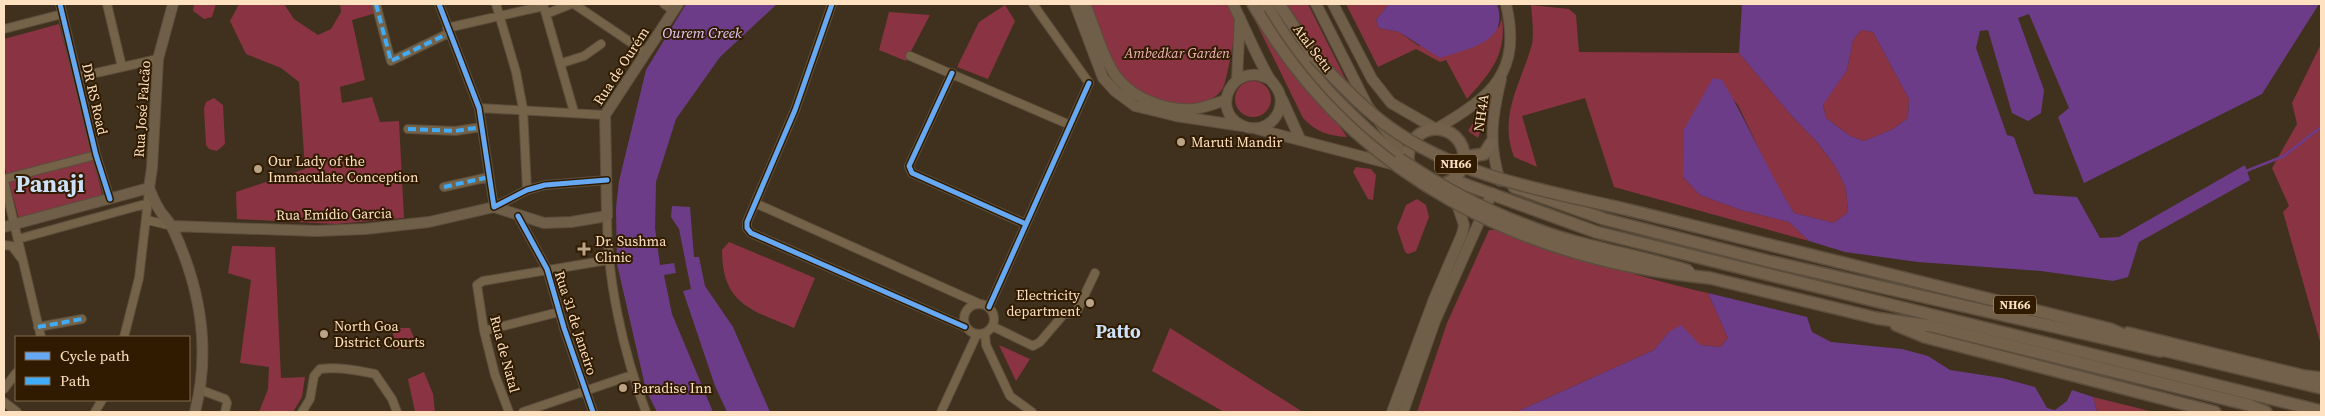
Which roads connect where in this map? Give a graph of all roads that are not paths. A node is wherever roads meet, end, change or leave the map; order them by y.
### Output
1 (60, 4) edge
2 (107, 4) edge
3 (173, 4) edge
4 (376, 4) edge
5 (439, 4) edge
6 (496, 4) edge
7 (572, 4) edge
8 (664, 4) edge
9 (832, 4) edge
10 (1034, 4) edge
11 (1075, 4) edge
12 (1086, 4) edge
13 (1233, 4) edge
14 (1266, 4) edge
15 (1279, 4) edge
16 (1316, 4) edge
17 (1333, 4) edge
18 (1506, 4) edge
19 (544, 5) edge
20 (676, 7) edge
21 (1256, 9) edge
22 (62, 14) junction
23 (546, 14) junction
24 (499, 16) junction
25 (1240, 16) junction
26 (4, 29) edge
27 (448, 30) junction
28 (601, 44) dead end
29 (645, 52) junction
30 (910, 56) dead end
31 (158, 59) junction
32 (562, 63) junction
33 (122, 68) junction
34 (952, 73) junction
35 (78, 77) junction
36 (1103, 78) junction
37 (1269, 78) junction
38 (1501, 78) junction
39 (1237, 79) junction
40 (1089, 83) junction
41 (1280, 95) junction
42 (1226, 100) junction
43 (479, 108) junction
44 (523, 109) junction
45 (574, 112) junction
46 (605, 115) junction
47 (1070, 125) junction
48 (482, 127) junction
49 (1248, 127) junction
50 (408, 129) dead end
51 (1436, 129) junction
52 (1300, 139) junction
53 (1491, 143) junction
54 (96, 155) junction
55 (1464, 158) junction
56 (1409, 165) junction
57 (489, 177) junction
58 (4, 180) edge
59 (607, 180) junction
60 (1452, 180) junction
61 (1500, 181) junction
62 (1439, 185) junction
63 (444, 187) dead end
64 (149, 188) junction
65 (527, 190) junction
66 (1492, 193) junction
67 (110, 199) junction
68 (149, 203) junction
69 (755, 203) junction
70 (494, 207) junction
71 (518, 216) junction
72 (607, 216) junction
73 (147, 220) junction
74 (1026, 224) junction
75 (9, 226) edge
76 (172, 226) junction
77 (18, 239) junction
78 (4, 245) edge
79 (608, 260) junction
80 (23, 261) junction
81 (547, 269) junction
82 (1095, 273) dead end
83 (1710, 278) junction
84 (980, 304) junction
85 (989, 308) junction
86 (559, 312) junction
87 (1876, 318) junction
88 (82, 319) dead end
89 (992, 326) junction
90 (38, 327) junction
91 (966, 327) junction
92 (2110, 328) junction
93 (484, 331) junction
94 (981, 334) junction
95 (41, 336) edge
96 (124, 336) edge
97 (2160, 351) junction
98 (2248, 372) junction
99 (15, 374) edge
100 (632, 375) junction
101 (2304, 376) junction
102 (2321, 378) edge
103 (2321, 388) edge
104 (4, 389) edge
105 (586, 389) junction
106 (201, 390) junction
107 (2250, 394) junction
108 (101, 401) edge
109 (4, 402) edge
110 (2321, 411) edge
111 (17, 412) edge
112 (95, 412) edge
113 (195, 412) edge
114 (225, 412) edge
115 (302, 412) edge
116 (397, 412) edge
117 (509, 412) edge
118 (523, 412) edge
119 (592, 412) edge
120 (646, 412) edge
121 (941, 412) edge
122 (1032, 412) edge
123 (1392, 412) edge
124 (1403, 412) edge
125 (2215, 412) edge
126 (2264, 412) edge

1 - 22 street, DR RS Road
2 - 33 street
3 - 31 main road, Rua José Falcão
4 - 27 street
5 - 27 street
6 - 24 street
7 - 23 street
7 - 29 street
8 - 20 street
9 - 69 street
10 - 40 street
11 - 36 main road
12 - 42 main road
13 - 25 main road
14 - 83 highway, Atal Setu / NH66, bridge
15 - 92 highway, Atal Setu / NH66, bridge
16 - 56 main road
17 - 51 main road
18 - 38 main road, NH4A
19 - 23 street
19 - 24 street
20 - 29 main road, Rua de Ourém
21 - 83 highway, bridge
22 - 26 street
22 - 35 street, DR RS Road
23 - 32 street
24 - 27 street
24 - 44 street
25 - 37 main road
25 - 39 main road
27 - 43 street
28 - 32 street
29 - 46 main road, Rua de Ourém
30 - 34 street
31 - 33 street
31 - 64 main road, Rua José Falcão
32 - 45 street
33 - 35 street
34 - 47 street
34 - 74 street
35 - 54 street, DR RS Road
36 - 40 street
36 - 49 main road
37 - 39 main road
37 - 41 main road
38 - 51 main road
38 - 53 main road, NH4A
39 - 42 main road
40 - 47 street
41 - 49 main road
41 - 52 main road
42 - 49 main road
43 - 44 street
43 - 48 street
44 - 45 street
44 - 65 street
45 - 46 street
46 - 59 main road, Rua de Ourém
47 - 74 street
48 - 50 street
48 - 57 street
49 - 52 main road
51 - 55 highway
51 - 56 highway
52 - 56 main road
53 - 55 highway
53 - 61 main road, NH4A
54 - 58 street
54 - 67 street, DR RS Road
55 - 60 highway
55 - 61 highway
56 - 62 highway
57 - 63 street
57 - 70 street
58 - 75 street
59 - 65 street
59 - 72 main road, Rua de Ourém
60 - 62 highway
60 - 66 highway
61 - 97 highway
62 - 123 main road
64 - 67 main road
64 - 68 street
64 - 76 main road
65 - 70 street
66 - 107 highway
66 - 124 main road
67 - 75 main road
68 - 73 street
68 - 77 street
69 - 84 street
69 - 91 street
70 - 71 main road
70 - 76 main road, Rua Emídio Garcia
71 - 72 main road
71 - 81 street, Rua 31 de Janeiro
72 - 79 street, Rua de Ourém
73 - 76 street, Rua Emídio Garcia
73 - 96 street
74 - 85 street
75 - 77 street
76 - 106 main road
77 - 80 street
78 - 80 street
79 - 81 street, Rua de Natal
79 - 100 street, Rua de Ourém
80 - 90 street
81 - 86 street, Rua 31 de Janeiro
81 - 93 street, Rua de Natal
82 - 89 street
83 - 87 highway, NH66
84 - 85 street
84 - 91 street
85 - 89 street
86 - 93 street
86 - 105 street, Rua 31 de Janeiro
87 - 125 highway
87 - 126 highway, NH66
88 - 90 street
89 - 94 street
90 - 95 street
91 - 94 street
92 - 97 highway, NH66
92 - 101 highway
93 - 117 street, Rua de Natal
94 - 121 street
94 - 122 street
97 - 98 highway, NH66
98 - 101 highway
98 - 103 highway, NH66
99 - 104 street
100 - 105 street
100 - 120 street, Rua de Ourém
101 - 102 highway
105 - 118 street
105 - 119 street, Rua 31 de Janeiro
106 - 113 main road
106 - 114 street
107 - 110 highway
107 - 126 highway
108 - 112 street
109 - 111 street
115 - 116 street

